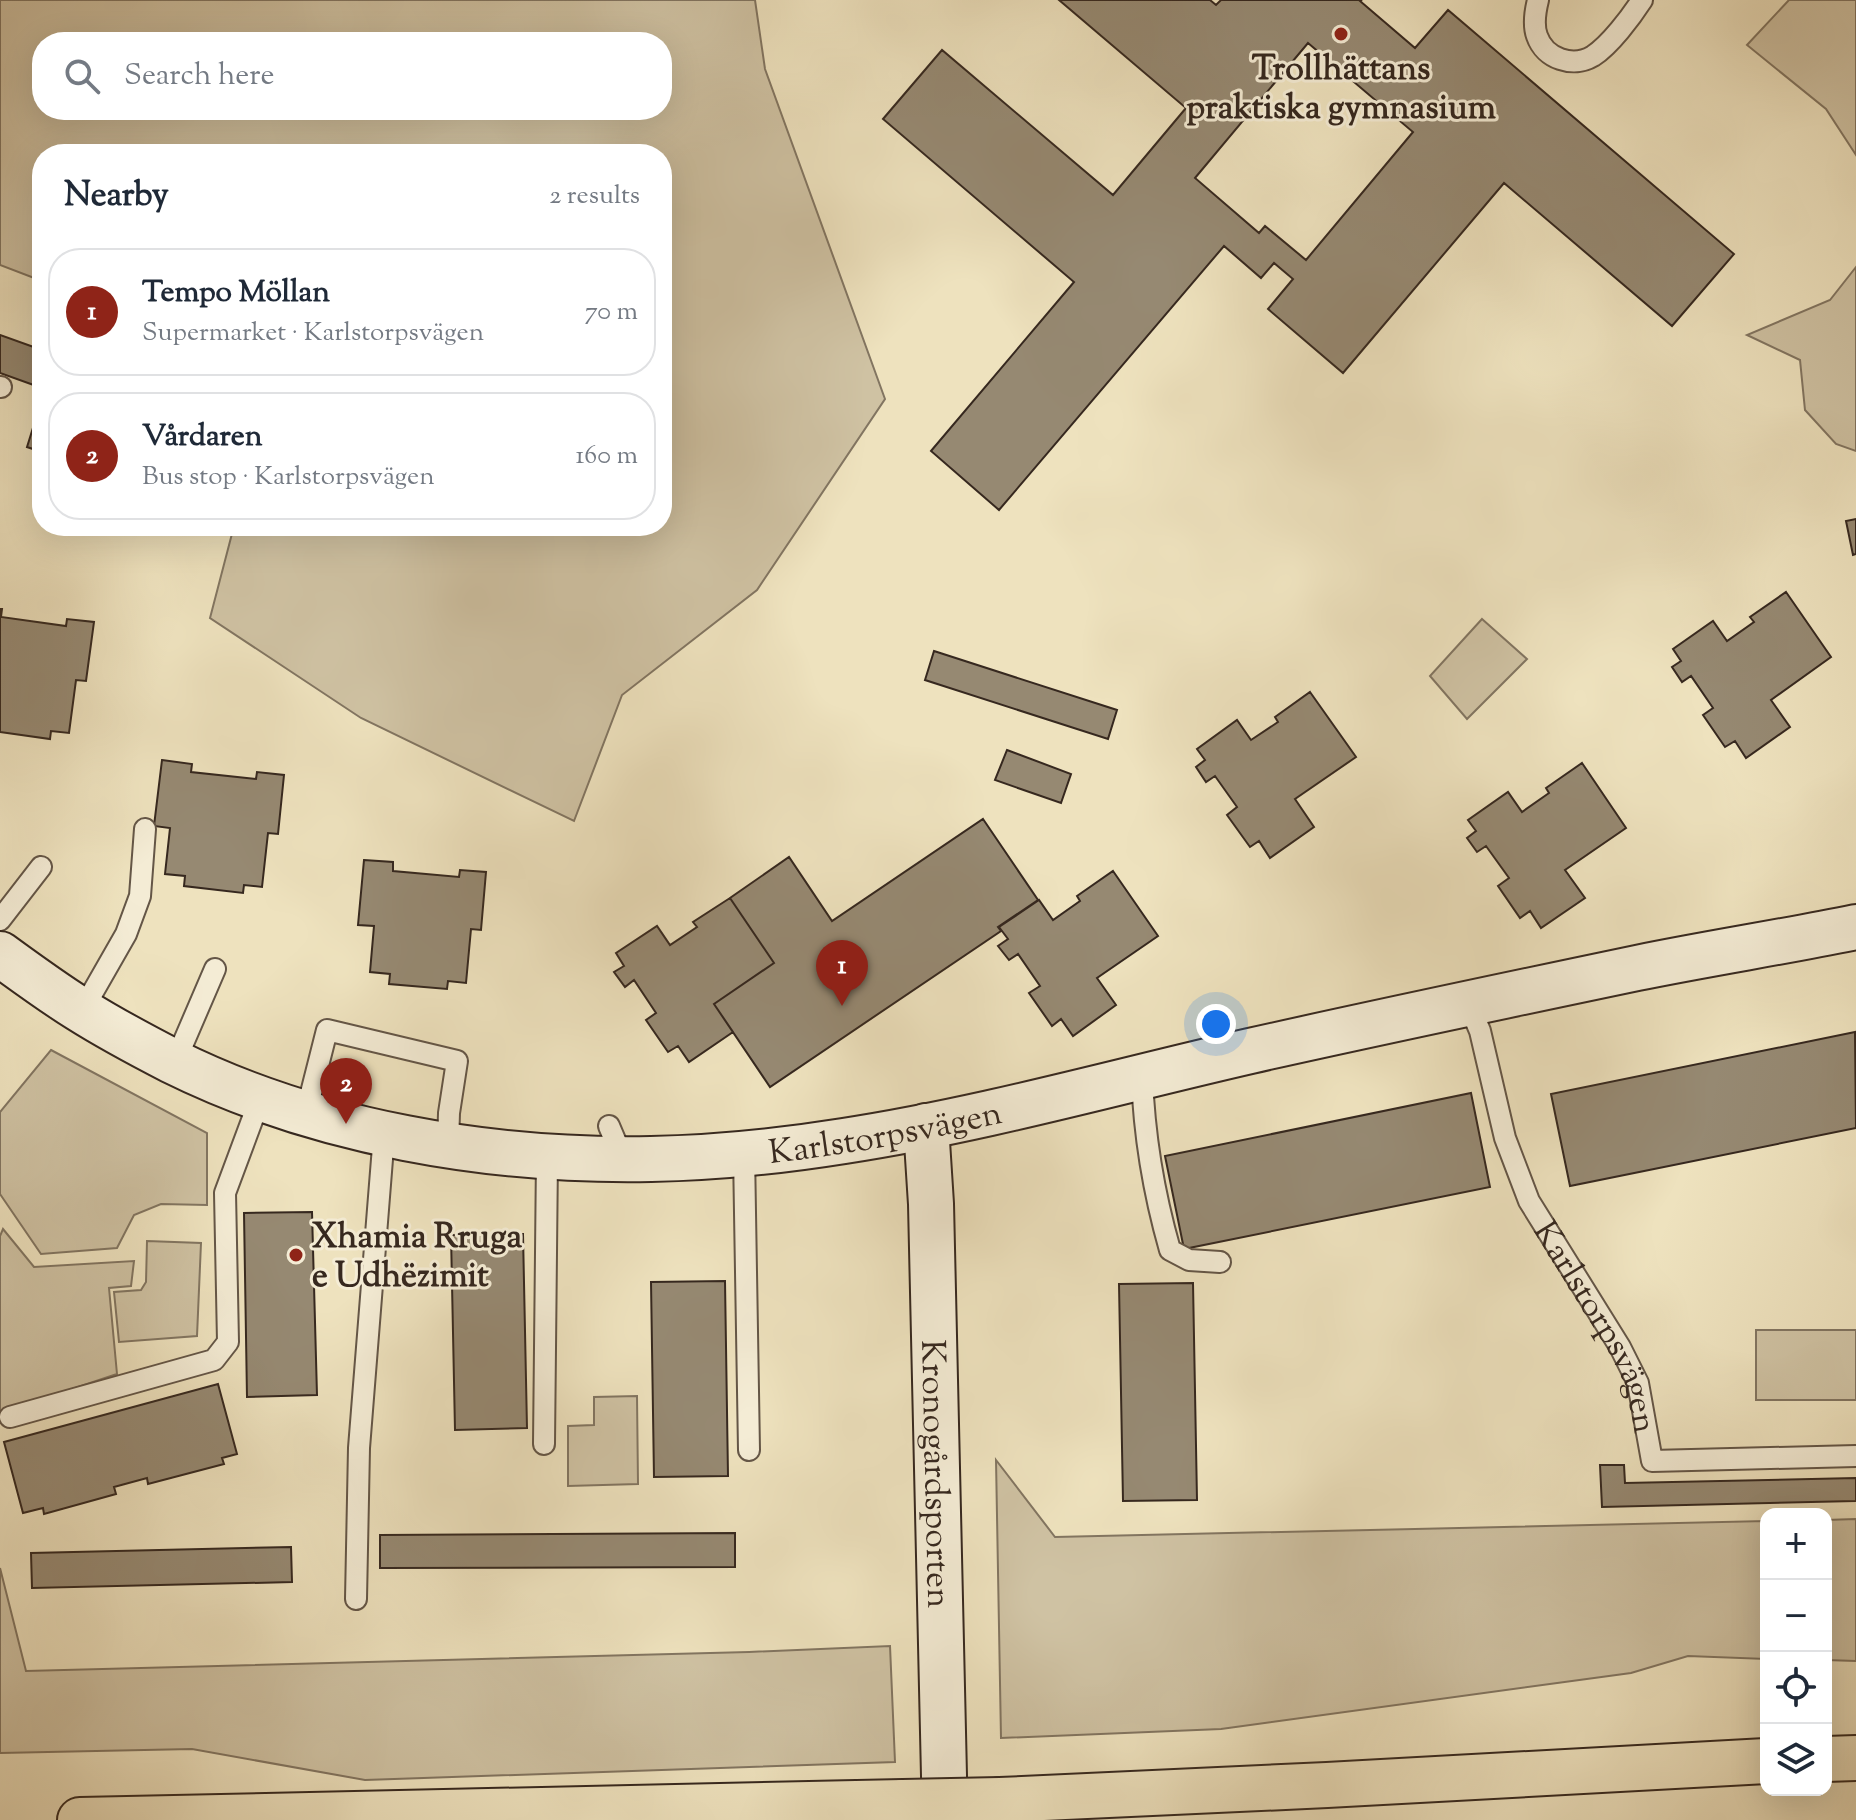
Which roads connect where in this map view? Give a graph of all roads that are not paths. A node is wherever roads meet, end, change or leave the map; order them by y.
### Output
1 (1538, 0) edge
2 (1642, 0) edge
3 (145, 829) dead end
4 (41, 867) dead end
5 (0, 920) edge
6 (1856, 927) edge
7 (0, 954) edge
8 (215, 969) dead end
9 (1469, 1005) junction
10 (82, 1011) junction
11 (175, 1062) junction
12 (1142, 1076) junction
13 (260, 1099) junction
14 (306, 1113) junction
15 (926, 1126) junction
16 (384, 1134) junction
17 (448, 1145) junction
18 (744, 1153) junction
19 (547, 1157) junction
20 (1220, 1262) dead end
21 (10, 1417) dead end
22 (544, 1444) dead end
23 (749, 1450) dead end
24 (1856, 1456) edge
25 (356, 1599) dead end
26 (1856, 1758) edge
27 (1832, 1759) edge
28 (1760, 1761) edge
29 (80, 1820) edge
30 (945, 1820) edge

1 - 2 lane
3 - 10 lane
4 - 5 lane
6 - 9 street, Karlstorpsvägen
7 - 10 street, Karlstorpsvägen
8 - 11 lane
9 - 12 street, Karlstorpsvägen
9 - 24 lane, Karlstorpsvägen
10 - 11 street, Karlstorpsvägen
11 - 13 street, Karlstorpsvägen
12 - 15 street, Karlstorpsvägen
12 - 20 lane
13 - 14 street, Karlstorpsvägen
13 - 21 lane
14 - 16 street, Karlstorpsvägen
14 - 17 lane
15 - 18 street, Karlstorpsvägen
15 - 30 street, Kronogårdsporten
16 - 17 street, Karlstorpsvägen
16 - 25 lane
17 - 19 street, Karlstorpsvägen
18 - 19 street, Karlstorpsvägen
18 - 23 lane
19 - 22 lane
26 - 27 highway
28 - 29 highway, bridge

